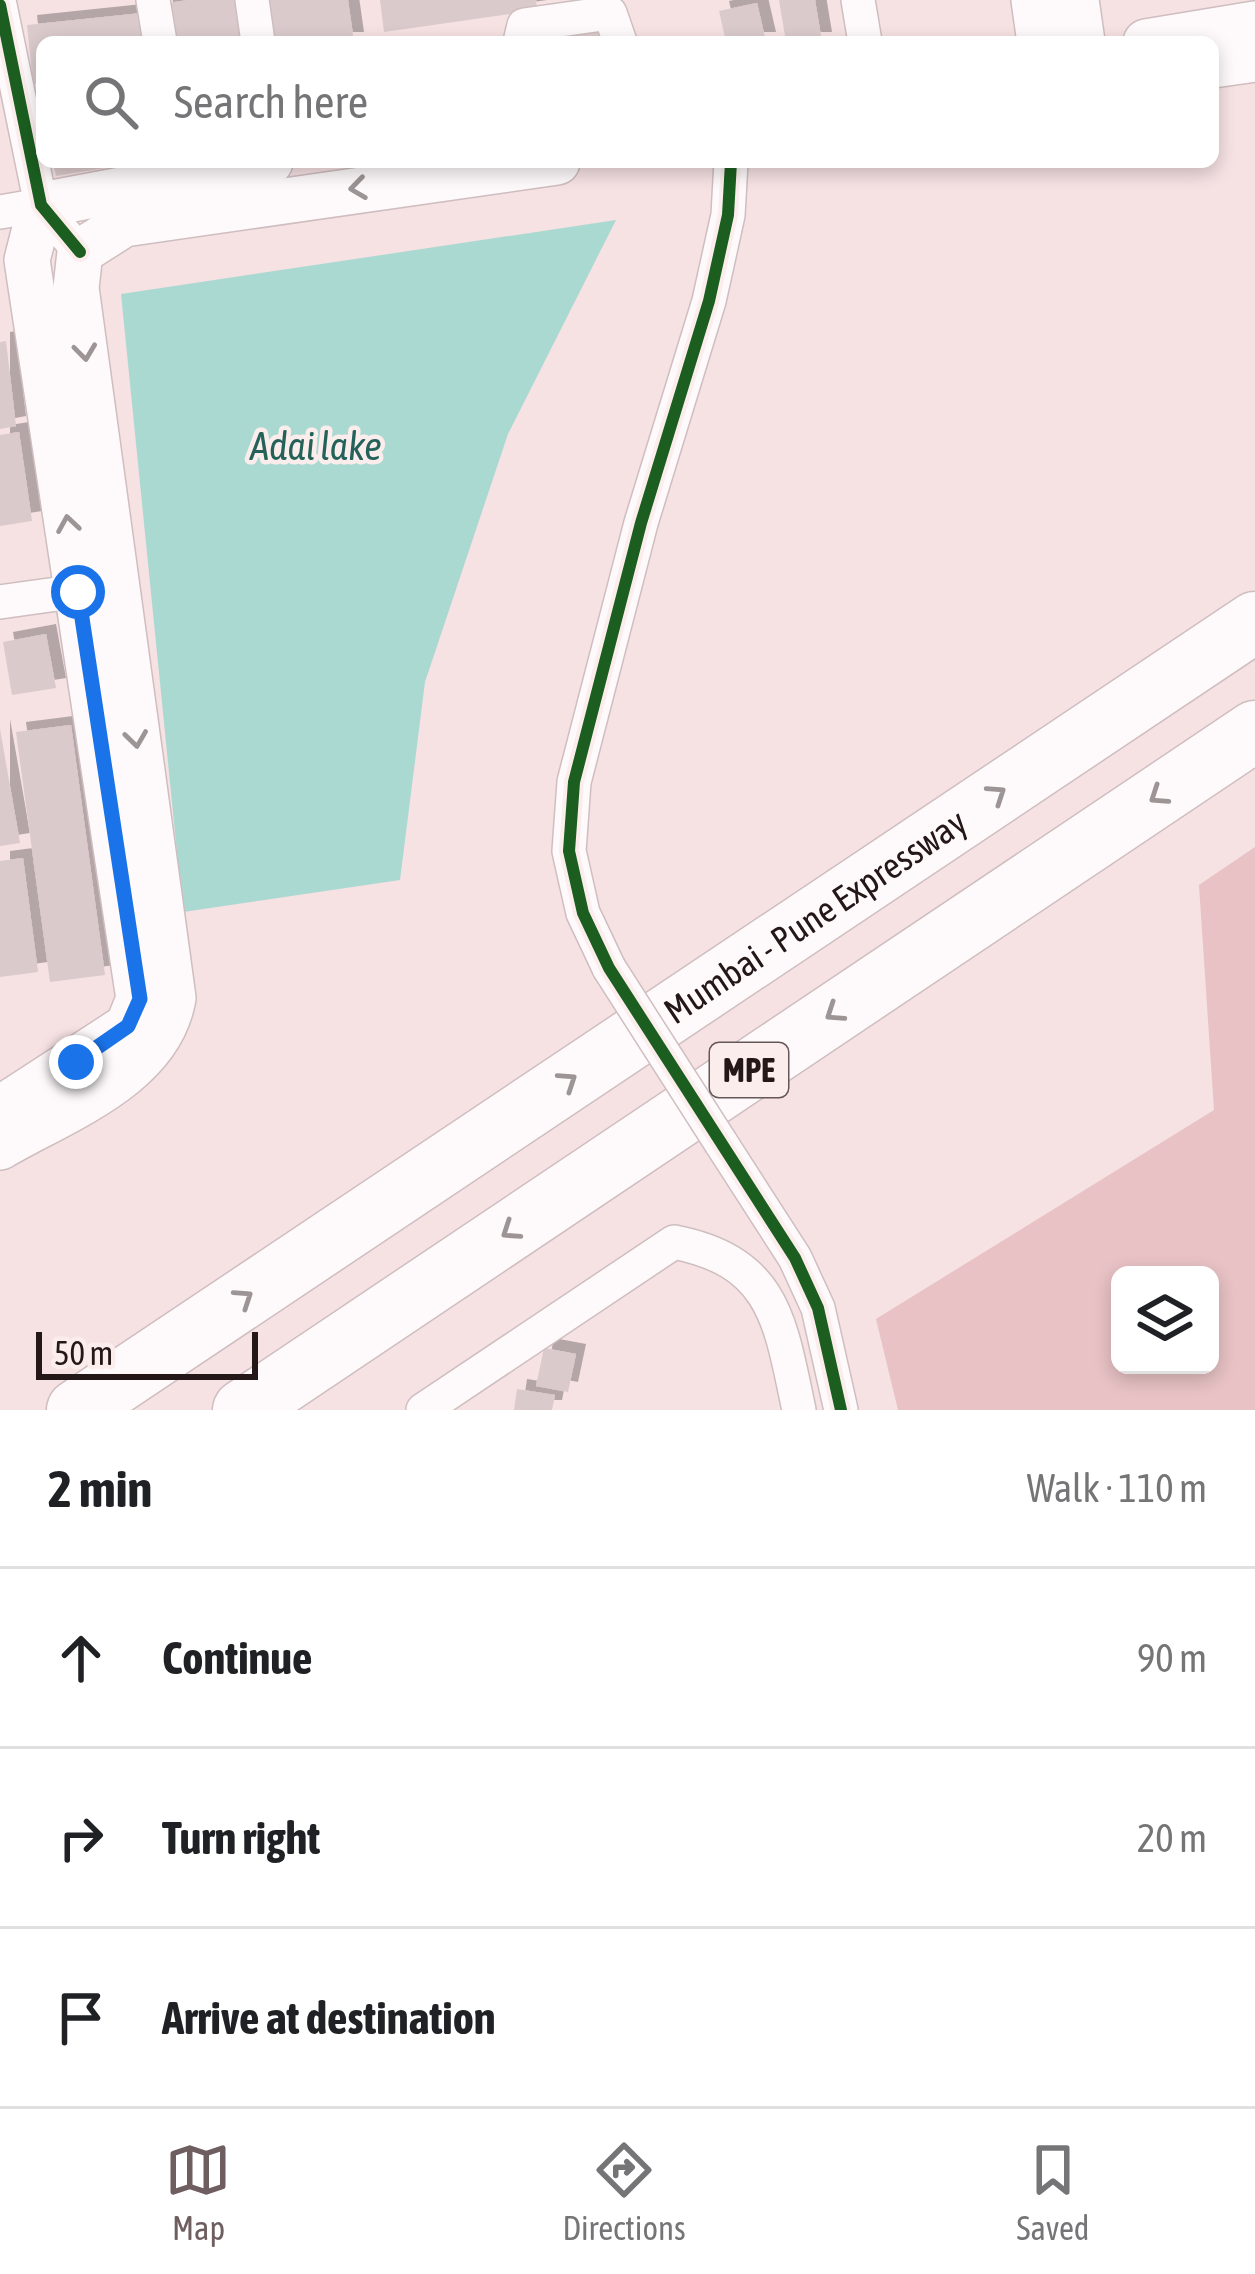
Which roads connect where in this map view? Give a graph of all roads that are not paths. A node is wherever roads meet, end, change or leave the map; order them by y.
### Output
1 (252, 0) edge
2 (858, 0) edge
3 (1034, 0) edge
4 (1076, 0) edge
5 (159, 1) edge
6 (2, 23) edge
7 (1255, 24) edge
8 (160, 36) edge
9 (257, 36) edge
10 (521, 36) edge
11 (618, 36) edge
12 (864, 36) edge
13 (1039, 36) edge
14 (1081, 36) edge
15 (1182, 36) edge
16 (1255, 59) edge
17 (1219, 64) edge
18 (194, 168) edge
19 (515, 168) edge
20 (731, 168) edge
21 (134, 173) edge
22 (20, 209) edge
23 (80, 252) junction
24 (96, 589) junction
25 (0, 602) edge
26 (1255, 622) edge
27 (1255, 730) edge
28 (0, 1109) edge
29 (0, 1147) edge
30 (77, 1410) edge
31 (243, 1410) edge
32 (423, 1410) edge
33 (799, 1410) edge
34 (841, 1410) edge

1 - 9 street
2 - 12 street
3 - 13 main road
4 - 14 main road
5 - 8 street
6 - 22 street
7 - 15 main road
10 - 11 street
16 - 17 main road
18 - 21 main road
19 -> 23 main road
20 - 34 street, bridge
21 - 22 main road
22 - 23 street
24 -> 22 main road
23 -> 24 main road
24 - 25 street
24 - 28 main road
24 -> 29 main road
30 -> 26 highway, Mumbai - Pune Expressway / MPE
27 -> 31 highway, MPE
32 - 33 street

